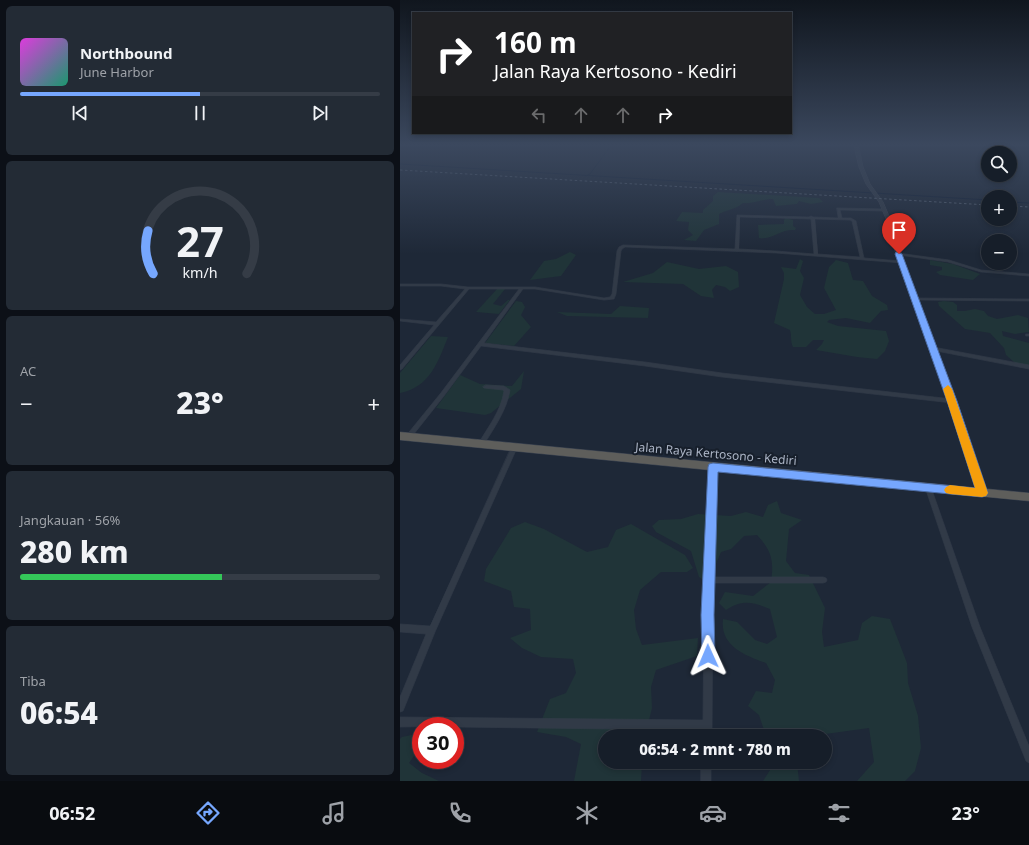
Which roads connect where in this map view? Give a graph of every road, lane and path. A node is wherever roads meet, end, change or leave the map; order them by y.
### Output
1 (867, 180) edge
2 (885, 210) junction
3 (811, 217) junction
4 (840, 219) junction
5 (737, 251) junction
6 (899, 254) junction
7 (816, 255) junction
8 (862, 259) junction
9 (901, 262) junction
10 (1029, 275) edge
11 (400, 285) edge
12 (468, 288) junction
13 (522, 288) junction
14 (914, 299) junction
15 (1029, 300) edge
16 (400, 320) edge
17 (438, 324) junction
18 (480, 344) junction
19 (933, 349) junction
20 (1029, 367) edge
21 (400, 368) edge
22 (486, 387) dead end
23 (952, 401) junction
24 (404, 437) edge
25 (481, 444) junction
26 (514, 448) junction
27 (713, 467) junction
28 (928, 487) junction
29 (982, 493) junction
30 (1029, 497) edge
31 (709, 580) junction
32 (823, 580) dead end
33 (400, 628) edge
34 (432, 630) junction
35 (400, 708) edge
36 (400, 722) edge
37 (707, 725) junction
38 (707, 729) edge
39 (1029, 758) edge
40 (706, 769) edge
41 (706, 781) edge

1 - 2 street
2 - 4 street
2 - 6 street
3 - 4 street
3 - 5 street
3 - 7 street
4 - 8 street
5 - 7 street
5 - 13 street
6 - 9 street
6 - 10 street
7 - 8 street
8 - 9 street
9 - 14 street
11 - 12 street
12 - 13 street
12 - 17 street
13 - 18 street
14 - 15 street
14 - 19 street
16 - 17 street
17 - 21 street
18 - 23 street
18 - 24 street
19 - 20 street
19 - 23 street
22 - 25 street
23 - 29 street
24 - 25 highway, Jalan Raya Kertosono - Kediri
25 - 26 highway, Jalan Raya Kertosono - Kediri
26 - 27 highway, Jalan Raya Kertosono - Kediri
26 - 34 street
27 - 28 highway, Jalan Raya Kertosono - Kediri
27 - 31 street
28 - 29 highway, Jalan Raya Kertosono - Kediri
28 - 39 street
29 - 30 highway, Jalan Raya Kertosono - Kediri
31 - 32 street
31 - 37 street
33 - 34 street
34 - 35 street
36 - 37 street
37 - 38 street
40 - 41 street

